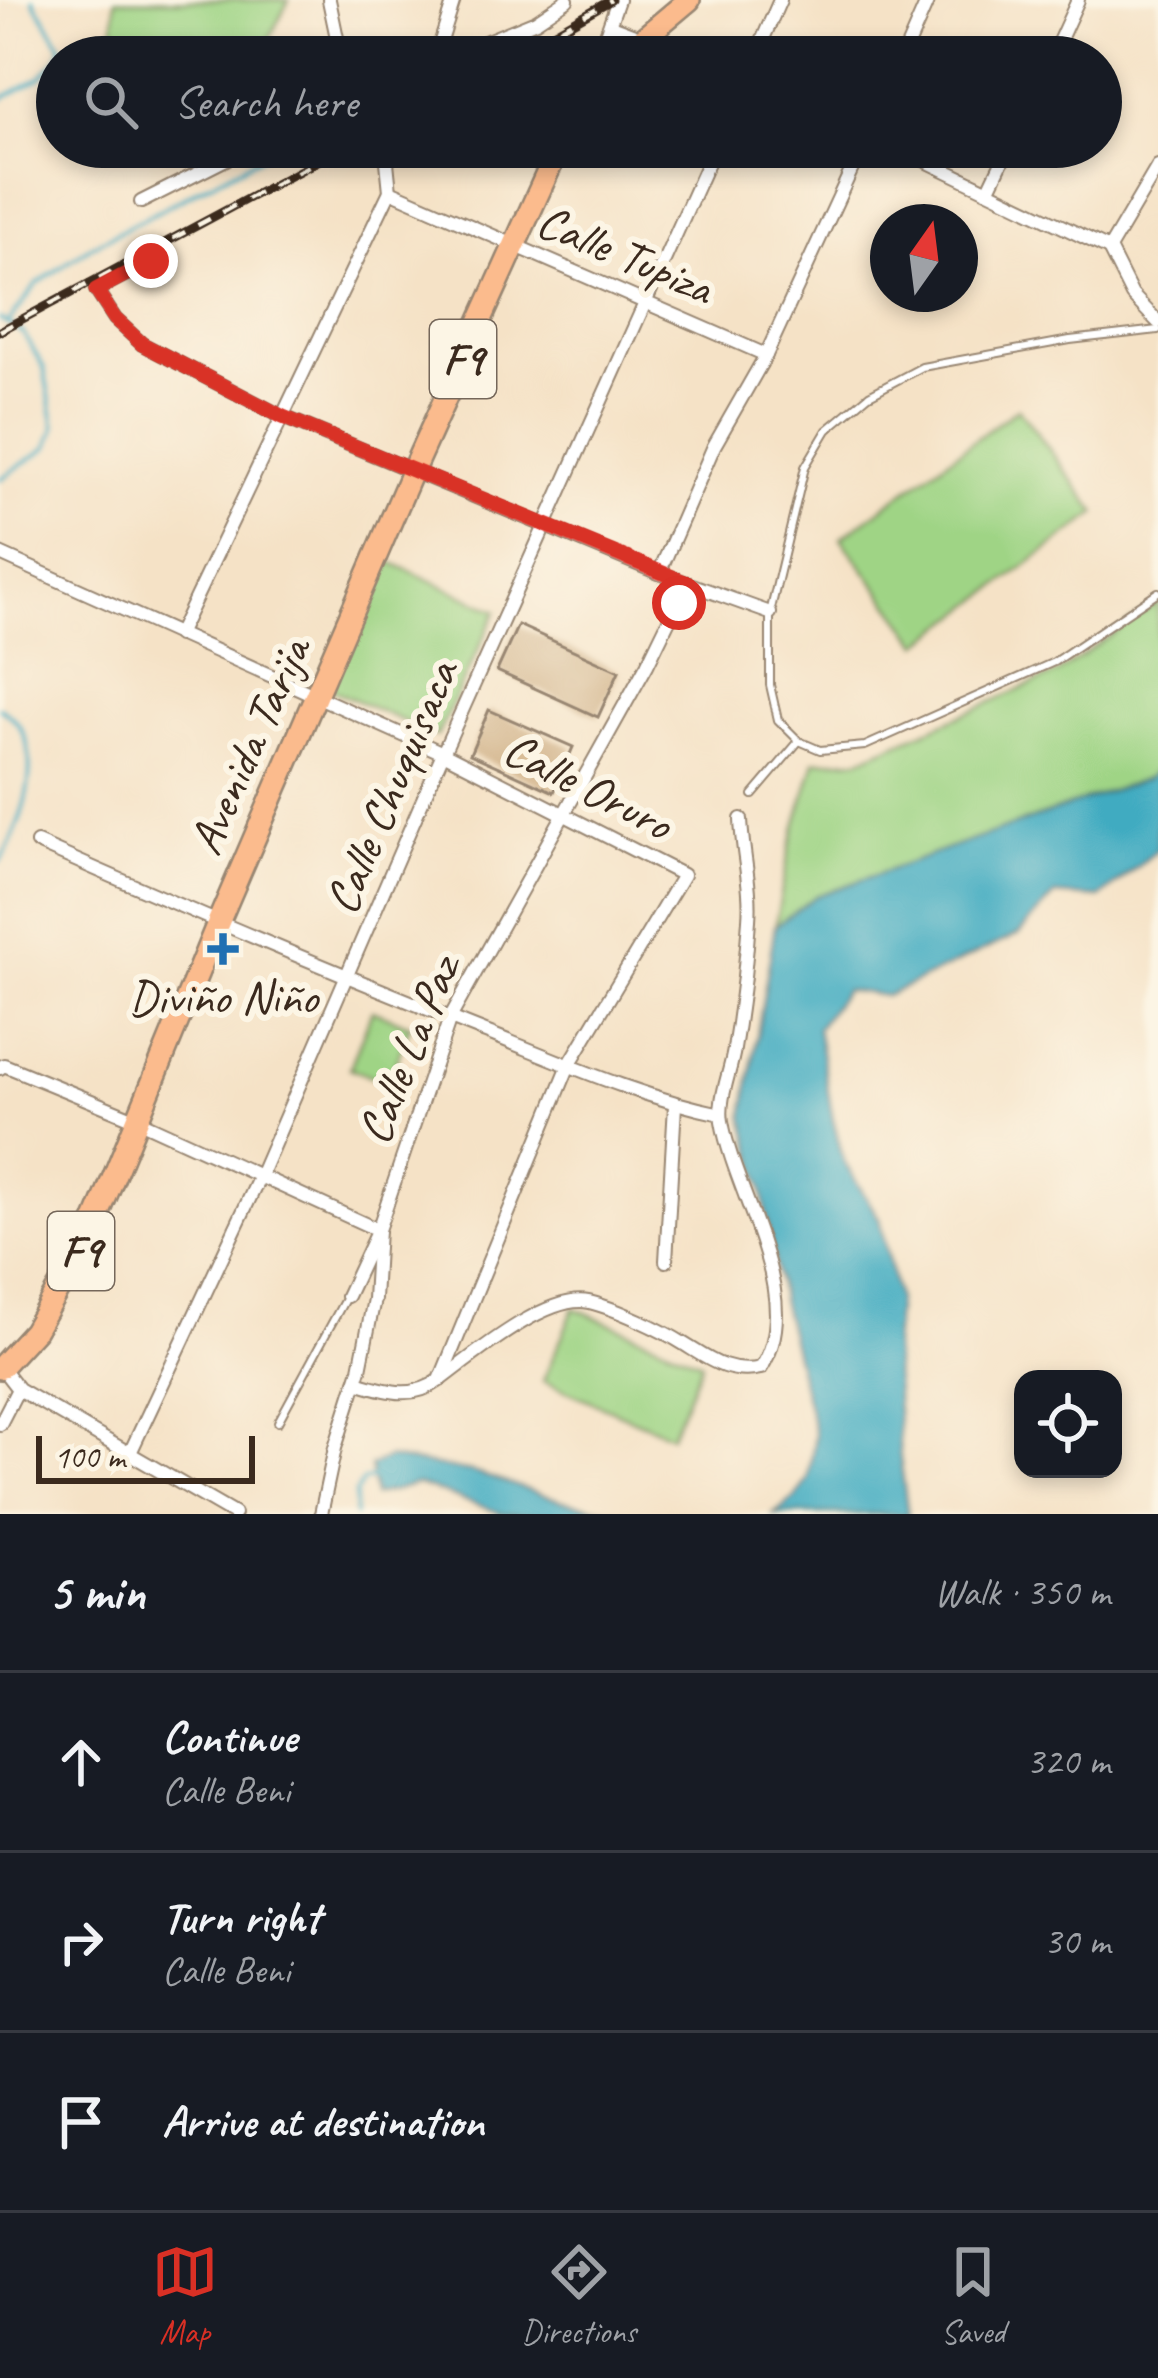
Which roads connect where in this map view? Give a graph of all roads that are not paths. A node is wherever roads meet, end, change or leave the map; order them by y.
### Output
1 (329, 0) edge
2 (454, 0) edge
3 (567, 0) edge
4 (618, 0) edge
5 (689, 0) edge
6 (780, 0) edge
7 (928, 0) edge
8 (1078, 0) edge
9 (611, 26) junction
10 (337, 36) edge
11 (443, 36) edge
12 (492, 36) edge
13 (607, 36) edge
14 (644, 36) edge
15 (648, 36) edge
16 (764, 36) edge
17 (912, 36) edge
18 (1062, 36) edge
19 (1158, 166) edge
20 (208, 168) edge
21 (388, 168) edge
22 (549, 168) edge
23 (706, 168) edge
24 (852, 168) edge
25 (943, 168) edge
26 (1000, 168) edge
27 (989, 189) junction
28 (390, 191) junction
29 (141, 202) dead end
30 (514, 245) junction
31 (1109, 249) junction
32 (151, 261) dead end
33 (646, 303) junction
34 (1158, 326) edge
35 (766, 355) junction
36 (283, 417) junction
37 (412, 472) junction
38 (545, 526) junction
39 (0, 554) edge
40 (659, 573) junction
41 (687, 583) junction
42 (1158, 592) edge
43 (770, 613) junction
44 (178, 635) junction
45 (317, 696) junction
46 (799, 741) junction
47 (443, 753) junction
48 (753, 796) dead end
49 (563, 811) junction
50 (741, 819) dead end
51 (37, 843) dead end
52 (218, 923) junction
53 (348, 977) junction
54 (449, 1018) junction
55 (569, 1065) junction
56 (2, 1066) edge
57 (675, 1105) junction
58 (721, 1114) junction
59 (136, 1119) junction
60 (260, 1176) junction
61 (379, 1230) junction
62 (666, 1261) dead end
63 (347, 1296) joint
64 (1, 1367) edge
65 (440, 1380) junction
66 (356, 1382) junction
67 (18, 1389) junction
68 (278, 1422) dead end
69 (0, 1424) edge
70 (130, 1453) junction
71 (234, 1514) edge
72 (321, 1514) edge

1 - 10 street
2 - 11 street
3 - 12 street
4 - 9 street
5 - 15 highway
6 - 16 street
7 - 17 street
8 - 18 street
9 - 13 street
9 - 14 street
19 - 31 street
20 - 29 street
21 - 28 street
22 - 30 highway, Avenida Tarija / F9
23 - 33 street, Calle Chuquisaca
24 - 35 street
25 - 27 street
26 - 27 street
27 - 31 street
28 - 30 street, Calle Tupiza
28 - 36 street
30 - 33 street, Calle Tupiza
30 - 37 highway, Avenida Tarija / F9
31 - 34 street
32 - 36 street
33 - 35 street, Calle Tupiza
33 - 38 street, Calle Chuquisaca
34 - 43 lane
35 - 40 street
36 - 37 street
36 - 44 street
37 - 38 street
37 - 45 highway, Avenida Tarija / F9
38 - 40 street
38 - 47 street, Calle Chuquisaca
39 - 44 street, Calle Oruro
40 - 41 street
41 - 43 street
41 - 49 street, Calle La Paz
42 - 46 lane
43 - 46 lane
44 - 45 street, Calle Oruro
45 - 47 street, Calle Oruro
45 - 52 highway, Avenida Tarija / F9
46 - 48 lane
47 - 49 street, Calle Oruro
47 - 53 street, Calle Chuquisaca
49 - 54 street, Calle La Paz
49 - 55 street, Calle Oruro
50 - 58 street
51 - 52 street
52 - 53 street
52 - 59 highway, Avenida Tarija / F9
53 - 54 street
53 - 60 street, Calle Chuquisaca
54 - 55 street
54 - 61 street, Calle La Paz
55 - 57 street
55 - 65 street
56 - 59 street
57 - 58 street
57 - 62 street
58 - 65 street
59 - 60 street
59 - 64 highway, Avenida Tarija / F9
60 - 61 street
60 - 70 street, Calle Chuquisaca
61 - 63 street
61 - 66 street, Calle La Paz
63 - 68 lane
64 - 67 street
65 - 66 street
66 - 72 street, Calle La Paz
67 - 69 street
67 - 70 street
70 - 71 street

